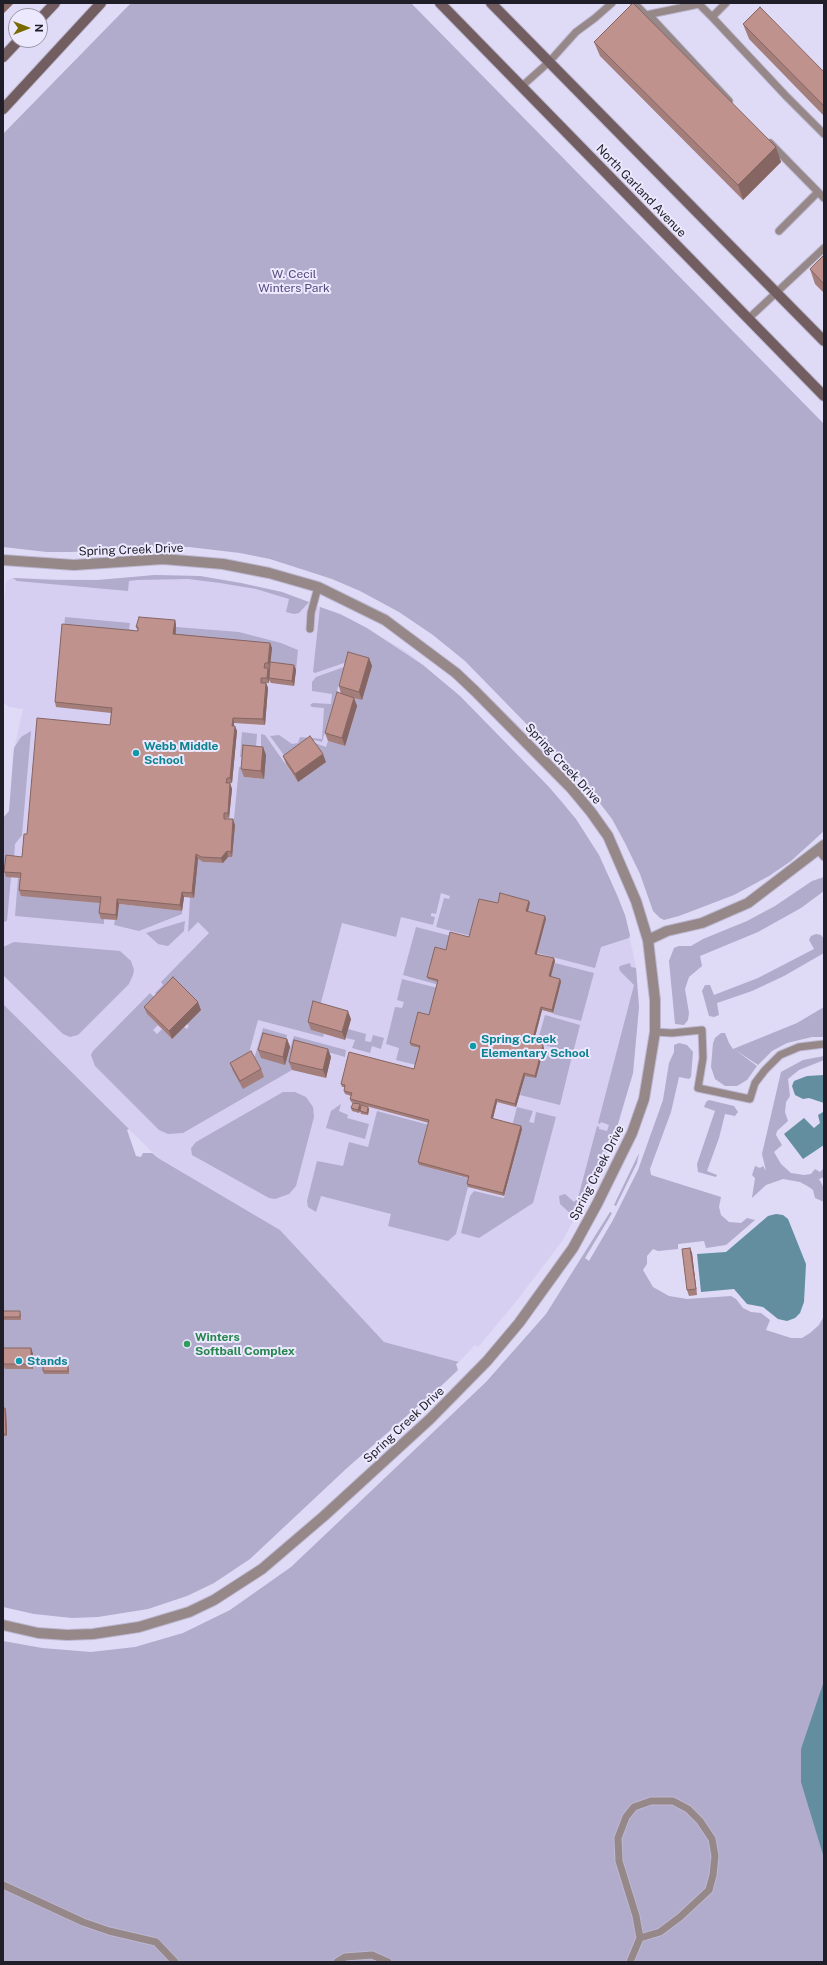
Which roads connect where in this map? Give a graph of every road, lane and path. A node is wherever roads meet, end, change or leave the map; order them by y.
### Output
1 (55, 3) edge
2 (101, 3) edge
3 (440, 3) edge
4 (491, 3) edge
5 (612, 3) edge
6 (634, 3) edge
7 (726, 3) edge
8 (699, 4) edge
9 (48, 10) edge
10 (649, 15) junction
11 (712, 17) junction
12 (11, 48) edge
13 (3, 57) edge
14 (549, 62) junction
15 (521, 88) junction
16 (733, 105) edge
17 (3, 109) edge
18 (824, 134) edge
19 (765, 138) edge
20 (818, 192) junction
21 (824, 198) edge
22 (779, 231) dead end
23 (824, 248) edge
24 (776, 292) junction
25 (748, 319) junction
26 (824, 341) edge
27 (824, 396) edge
28 (3, 560) edge
29 (318, 586) junction
30 (310, 629) dead end
31 (822, 850) edge
32 (648, 940) junction
33 (655, 1032) junction
34 (824, 1044) edge
35 (3, 1626) edge
36 (3, 1885) edge
37 (640, 1938) junction
38 (175, 1962) edge
39 (337, 1962) edge
40 (388, 1962) edge
41 (630, 1962) edge

1 - 9 main road
2 - 17 main road
3 - 15 main road, North Garland Avenue
4 - 14 main road, North Garland Avenue
5 - 14 lane
6 - 10 lane
7 - 11 lane
8 - 10 lane
8 - 11 lane
10 - 16 lane
11 - 18 lane
12 - 13 main road
14 - 15 lane
14 - 24 main road, North Garland Avenue
15 - 25 main road, North Garland Avenue
19 - 20 lane
20 - 21 lane
20 - 22 lane
23 - 24 lane
24 - 25 lane
24 - 26 main road, North Garland Avenue
25 - 27 main road, North Garland Avenue
28 - 29 street, Spring Creek Drive
29 - 30 lane
29 - 32 street, Spring Creek Drive
31 - 32 street
32 - 33 street, Spring Creek Drive
33 - 34 lane
33 - 35 street, Spring Creek Drive
36 - 38 lane
37 - 37 lane
37 - 41 lane
39 - 40 lane

